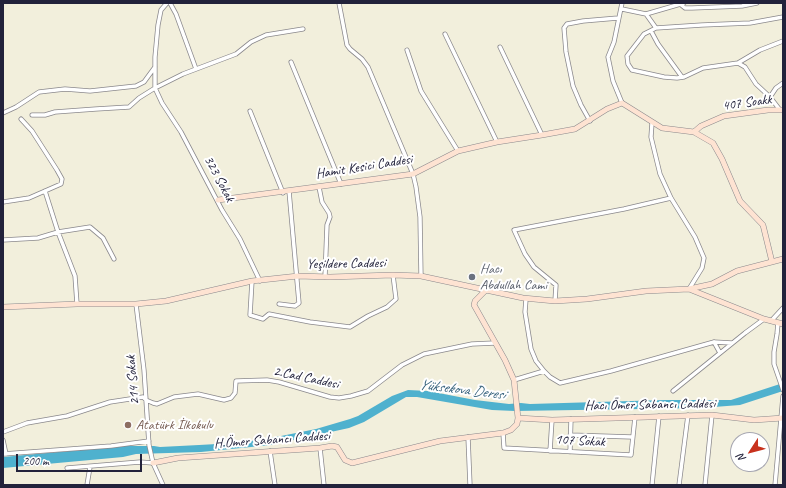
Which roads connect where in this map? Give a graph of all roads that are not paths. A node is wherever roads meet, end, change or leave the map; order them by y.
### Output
1 (167, 3) edge
2 (170, 3) edge
3 (339, 3) edge
4 (622, 3) edge
5 (757, 3) edge
6 (682, 4) edge
7 (622, 9) junction
8 (646, 14) junction
9 (783, 17) edge
10 (618, 18) junction
11 (656, 28) junction
12 (303, 29) dead end
13 (651, 31) junction
14 (445, 34) dead end
15 (783, 41) edge
16 (500, 47) dead end
17 (407, 50) dead end
18 (292, 62) dead end
19 (738, 63) junction
20 (155, 67) junction
21 (196, 69) junction
22 (682, 77) junction
23 (783, 84) edge
24 (155, 88) junction
25 (770, 97) junction
26 (622, 103) junction
27 (782, 110) edge
28 (250, 111) dead end
29 (3, 113) edge
30 (32, 115) dead end
31 (21, 119) dead end
32 (590, 121) junction
33 (652, 123) junction
34 (694, 132) junction
35 (542, 135) junction
36 (497, 142) junction
37 (458, 151) junction
38 (413, 174) junction
39 (341, 184) junction
40 (319, 187) junction
41 (45, 191) junction
42 (290, 191) junction
43 (283, 192) junction
44 (671, 198) junction
45 (218, 200) junction
46 (3, 202) edge
47 (58, 232) junction
48 (3, 240) edge
49 (114, 259) dead end
50 (783, 259) edge
51 (772, 262) junction
52 (393, 275) junction
53 (298, 276) junction
54 (421, 276) junction
55 (325, 277) junction
56 (260, 281) junction
57 (252, 282) junction
58 (689, 289) junction
59 (486, 290) junction
60 (526, 299) junction
61 (555, 301) junction
62 (77, 304) junction
63 (136, 304) junction
64 (279, 304) dead end
65 (3, 307) edge
66 (783, 308) edge
67 (764, 319) junction
68 (771, 320) junction
69 (780, 323) edge
70 (495, 342) junction
71 (714, 342) junction
72 (732, 343) junction
73 (720, 353) junction
74 (544, 371) junction
75 (514, 380) junction
76 (783, 390) edge
77 (672, 391) dead end
78 (783, 396) edge
79 (146, 400) junction
80 (712, 414) junction
81 (688, 415) junction
82 (518, 416) junction
83 (659, 416) junction
84 (635, 417) junction
85 (782, 418) edge
86 (571, 419) junction
87 (552, 420) junction
88 (3, 432) edge
89 (503, 433) junction
90 (570, 435) junction
91 (468, 437) junction
92 (632, 437) junction
93 (3, 440) edge
94 (149, 443) junction
95 (320, 448) junction
96 (270, 451) junction
97 (550, 451) junction
98 (570, 452) junction
99 (4, 454) edge
100 (153, 463) junction
101 (90, 467) junction
102 (67, 468) dead end
103 (87, 485) edge
104 (163, 485) edge
105 (275, 485) edge
106 (324, 485) edge
107 (470, 485) edge
108 (652, 485) edge
109 (679, 485) edge
110 (705, 485) edge
111 (775, 485) edge

1 - 20 street
2 - 21 street
3 - 38 street
4 - 7 street
5 - 6 street
6 - 8 street
7 - 8 street
7 - 10 street
8 - 11 street
9 - 11 street
10 - 26 street
10 - 32 street
11 - 13 street
12 - 21 street
13 - 22 street
13 - 22 street
14 - 36 street
15 - 19 street
16 - 35 street
17 - 37 street
18 - 39 street
19 - 22 street
19 - 25 street
20 - 24 street
20 - 29 street
21 - 24 street
23 - 25 street
24 - 30 street
24 - 45 street, 323 Sokak
25 - 27 street
26 - 32 street, Hamit Kesici Caddesi
26 - 33 street
27 - 34 street, 407 Soakk
28 - 43 street
31 - 41 street
32 - 35 street, Hamit Kesici Caddesi
33 - 34 street
33 - 44 street
34 - 51 street
35 - 36 street, Hamit Kesici Caddesi
36 - 37 street, Hamit Kesici Caddesi
37 - 38 street, Hamit Kesici Caddesi
38 - 39 street, Hamit Kesici Caddesi
38 - 54 street
39 - 40 street, Hamit Kesici Caddesi
40 - 42 street, Hamit Kesici Caddesi
40 - 55 street
41 - 46 street
41 - 47 street
42 - 43 street, Hamit Kesici Caddesi
42 - 53 street
43 - 45 street, Hamit Kesici Caddesi
44 - 58 street
44 - 61 street
45 - 56 street, 323 Sokak
47 - 48 street
47 - 49 street
47 - 62 street
50 - 51 street
51 - 58 street
52 - 54 street, Yeşildere Caddesi
52 - 55 street, Yeşildere Caddesi
52 - 57 street
53 - 55 street, Yeşildere Caddesi
53 - 56 street, Yeşildere Caddesi
53 - 64 street
54 - 59 street, Yeşildere Caddesi
56 - 57 street, Yeşildere Caddesi
57 - 63 street, Yeşildere Caddesi
58 - 61 street, Yeşildere Caddesi
58 - 67 street
59 - 60 street, Yeşildere Caddesi
59 - 70 street
60 - 61 street, Yeşildere Caddesi
60 - 74 street
62 - 63 street, Yeşildere Caddesi
62 - 65 street, Yeşildere Caddesi
63 - 79 street, 214 Sokak
66 - 68 street
67 - 68 street
67 - 72 street
68 - 69 street
69 - 76 street
70 - 75 street
70 - 79 street, 2.Cad Caddesi
71 - 72 street
71 - 73 street
71 - 74 street
72 - 73 street
73 - 77 street
74 - 75 street
75 - 82 street
78 - 85 street
79 - 88 street, 2.Cad Caddesi
79 - 94 street, 214 Sokak
80 - 81 street, Hacı Ömer Sabancı Caddesi
80 - 85 street, Hacı Ömer Sabancı Caddesi
80 - 110 street
81 - 83 street, Hacı Ömer Sabancı Caddesi
81 - 109 street
82 - 87 street, Hacı Ömer Sabancı Caddesi
82 - 89 street
83 - 84 street, Hacı Ömer Sabancı Caddesi
83 - 108 street
84 - 86 street, Hacı Ömer Sabancı Caddesi
84 - 92 street, 107 Sokak
85 - 111 street
86 - 87 street, Hacı Ömer Sabancı Caddesi
86 - 90 street
87 - 97 street
89 - 91 street, H.Ömer Sabancı Caddesi
89 - 97 street, 107 Sokak
90 - 92 street
90 - 98 street
91 - 95 street, H.Ömer Sabancı Caddesi
91 - 107 street
92 - 98 street, 107 Sokak
93 - 99 street
94 - 99 street
94 - 100 street, 214 Sokak
95 - 96 street, H.Ömer Sabancı Caddesi
95 - 106 street
96 - 100 street, H.Ömer Sabancı Caddesi
96 - 105 street
97 - 98 street, 107 Sokak
100 - 101 street
100 - 104 street, 214 Sokak
101 - 102 street
101 - 103 street

